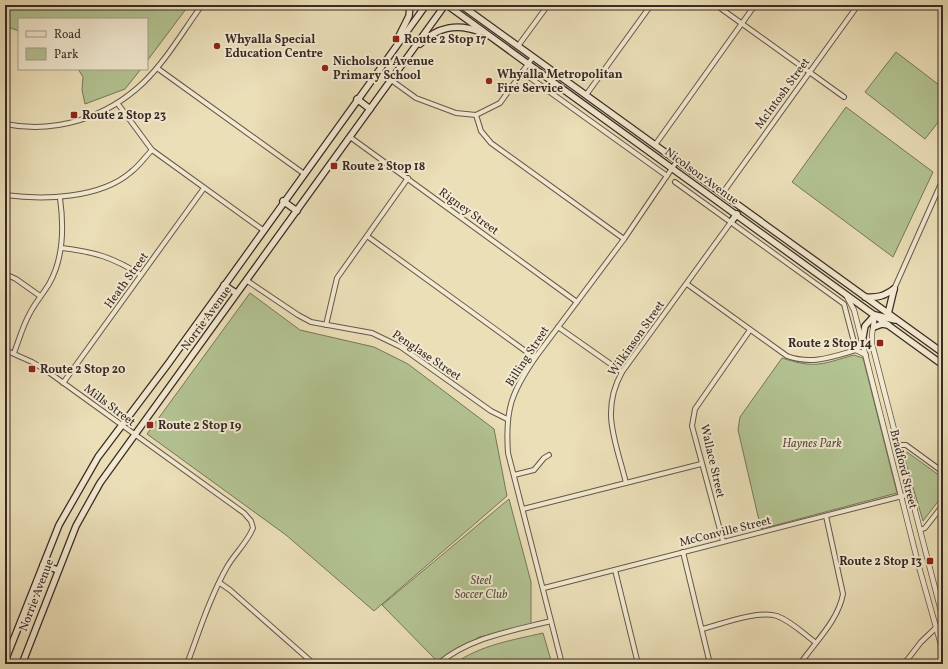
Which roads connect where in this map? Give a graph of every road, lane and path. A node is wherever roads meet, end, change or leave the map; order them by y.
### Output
1 (202, 5) edge
2 (410, 5) edge
3 (426, 5) edge
4 (446, 5) edge
5 (461, 5) edge
6 (548, 5) edge
7 (651, 5) edge
8 (716, 5) edge
9 (755, 5) edge
10 (858, 5) edge
11 (742, 23) junction
12 (489, 36) junction
13 (518, 46) junction
14 (394, 48) junction
15 (409, 55) junction
16 (533, 57) junction
17 (528, 64) junction
18 (157, 68) junction
19 (522, 72) junction
20 (809, 72) junction
21 (391, 80) junction
22 (586, 96) junction
23 (844, 97) dead end
24 (357, 99) junction
25 (118, 104) junction
26 (370, 109) junction
27 (476, 115) junction
28 (5, 124) edge
29 (350, 137) junction
30 (655, 145) junction
31 (152, 150) junction
32 (677, 161) junction
33 (672, 168) junction
34 (303, 173) junction
35 (667, 176) junction
36 (408, 178) junction
37 (943, 181) edge
38 (675, 182) dead end
39 (204, 188) junction
40 (722, 194) junction
41 (5, 195) edge
42 (60, 198) junction
43 (283, 201) junction
44 (297, 211) junction
45 (736, 214) junction
46 (731, 222) junction
47 (263, 230) junction
48 (367, 236) junction
49 (780, 236) junction
50 (624, 239) junction
51 (776, 243) junction
52 (62, 248) junction
53 (5, 274) edge
54 (141, 275) junction
55 (246, 280) junction
56 (687, 284) junction
57 (224, 285) junction
58 (894, 289) junction
59 (856, 291) junction
60 (843, 292) junction
61 (236, 294) junction
62 (40, 296) junction
63 (863, 296) junction
64 (577, 302) junction
65 (888, 314) junction
66 (875, 315) junction
67 (897, 320) junction
68 (326, 325) junction
69 (889, 325) junction
70 (558, 326) junction
71 (874, 327) junction
72 (750, 330) junction
73 (862, 342) junction
74 (5, 350) edge
75 (856, 350) junction
76 (14, 353) junction
77 (943, 353) edge
78 (866, 356) junction
79 (535, 358) junction
80 (942, 362) edge
81 (622, 372) junction
82 (63, 383) junction
83 (507, 419) junction
84 (121, 426) junction
85 (134, 436) junction
86 (898, 445) junction
87 (549, 455) dead end
88 (701, 464) junction
89 (943, 472) edge
90 (514, 475) junction
91 (626, 482) junction
92 (910, 494) junction
93 (901, 496) junction
94 (943, 505) edge
95 (523, 509) junction
96 (826, 516) junction
97 (920, 530) junction
98 (723, 541) junction
99 (683, 552) junction
100 (928, 564) junction
101 (43, 565) junction
102 (919, 566) junction
103 (58, 570) junction
104 (615, 570) junction
105 (220, 583) junction
106 (544, 588) junction
107 (943, 620) edge
108 (551, 621) junction
109 (935, 628) junction
110 (702, 629) junction
111 (815, 642) junction
112 (943, 652) edge
113 (5, 661) edge
114 (22, 664) edge
115 (187, 664) edge
116 (314, 664) edge
117 (438, 664) edge
118 (562, 664) edge
119 (638, 664) edge
120 (710, 664) edge
121 (800, 664) edge
122 (904, 664) edge

1 - 18 street
2 - 14 main road
3 - 14 main road, Norrie Avenue
4 - 12 main road, Nicolson Avenue
4 - 15 main road, Norrie Avenue
5 - 13 main road, Nicolson Avenue
6 - 13 street
7 - 22 street
8 - 11 street
9 - 11 street
10 - 20 street, McIntosh Street
11 - 20 street
11 - 30 street
12 - 15 main road
12 - 17 main road, Nicolson Avenue
13 - 16 main road, Nicolson Avenue
14 - 24 main road, Norrie Avenue
15 - 21 main road, Norrie Avenue
16 - 17 street
16 - 22 main road, Nicolson Avenue
17 - 19 street
17 - 33 main road, Nicolson Avenue
18 - 25 street
18 - 34 street
19 - 27 street
19 - 35 street, Nicolson Avenue
20 - 23 street
20 - 40 street, McIntosh Street
21 - 26 main road, Norrie Avenue
21 - 27 street
22 - 30 main road, Nicolson Avenue
24 - 26 main road
24 - 34 main road, Norrie Avenue
25 - 28 street
25 - 31 street
26 - 29 main road, Norrie Avenue
27 - 50 street
29 - 36 street, Rigney Street
29 - 44 main road, Norrie Avenue
30 - 32 main road, Nicolson Avenue
31 - 39 street
31 - 42 street
32 - 33 street, Billing Street
32 - 40 main road, Nicolson Avenue
33 - 35 street, Billing Street
33 - 45 main road, Nicolson Avenue
34 - 43 main road, Norrie Avenue
35 - 50 street, Billing Street
36 - 48 street
36 - 64 street, Rigney Street
37 - 58 street
38 - 46 street, Nicolson Avenue
39 - 47 street
39 - 54 street, Heath Street
40 - 49 main road, Nicolson Avenue
41 - 42 street
42 - 52 street
43 - 44 main road
43 - 47 main road, Norrie Avenue
44 - 55 main road, Norrie Avenue
45 - 46 main road
45 - 51 main road, Nicolson Avenue
46 - 56 street, Wilkinson Street
46 - 75 street, Nicolson Avenue
47 - 57 main road, Norrie Avenue
48 - 68 street
48 - 79 street
49 - 51 main road
49 - 59 main road, Nicolson Avenue
50 - 64 street, Billing Street
51 - 60 main road, Nicolson Avenue
52 - 54 street
52 - 62 street
53 - 62 street
54 - 82 street, Heath Street
55 - 61 main road, Norrie Avenue
55 - 68 street, Penglase Street
56 - 72 street
56 - 81 street, Wilkinson Street
57 - 61 main road
57 - 84 main road, Norrie Avenue
58 - 63 main road
58 - 65 main road
59 - 63 main road, Nicolson Avenue
59 - 66 main road
60 - 66 main road, Nicolson Avenue
60 - 73 street, Bradford Street
61 - 85 main road, Norrie Avenue
62 - 76 street
63 - 65 main road, Nicolson Avenue
64 - 70 street, Billing Street
65 - 67 main road, Nicolson Avenue
66 - 67 main road
66 - 69 main road, Nicolson Avenue
66 - 71 street, Bradford Street
66 - 73 main road
67 - 77 main road, Nicolson Avenue
68 - 83 street, Penglase Street
69 - 71 main road
69 - 80 main road, Nicolson Avenue
70 - 79 street, Billing Street
70 - 81 street
71 - 86 street, Bradford Street
72 - 75 street
72 - 88 street, Wallace Street
73 - 75 street
73 - 78 street, Bradford Street
74 - 76 street, Mills Street
75 - 78 street
76 - 82 street, Mills Street
78 - 93 street, Bradford Street
79 - 83 street, Billing Street
81 - 91 street, Wilkinson Street
82 - 84 street, Mills Street
83 - 90 street, Billing Street
84 - 85 street, Mills Street
84 - 101 main road, Norrie Avenue
85 - 103 main road, Norrie Avenue
85 - 105 street, Mills Street
86 - 89 street
86 - 92 street, Bradford Street
87 - 90 street
88 - 91 street
88 - 98 street, Wallace Street
90 - 95 street, Billing Street
91 - 95 street
92 - 93 street, McConville Street
92 - 97 street, Bradford Street
93 - 96 street, McConville Street
93 - 102 street, Bradford Street
94 - 97 street
95 - 106 street, Billing Street
96 - 98 street, McConville Street
96 - 111 street
97 - 100 street, Bradford Street
98 - 99 street, McConville Street
99 - 104 street, McConville Street
99 - 110 street
100 - 102 street
100 - 107 street, Bradford Street
101 - 103 main road
101 - 113 main road, Norrie Avenue
102 - 109 street, Bradford Street
103 - 114 main road, Norrie Avenue
104 - 106 street, McConville Street
104 - 119 street
105 - 115 street
105 - 116 street
106 - 108 street, Billing Street
107 - 109 street
108 - 117 street
108 - 118 street, Billing Street
109 - 112 street, Bradford Street
109 - 122 street
110 - 111 street
110 - 120 street
111 - 121 street

